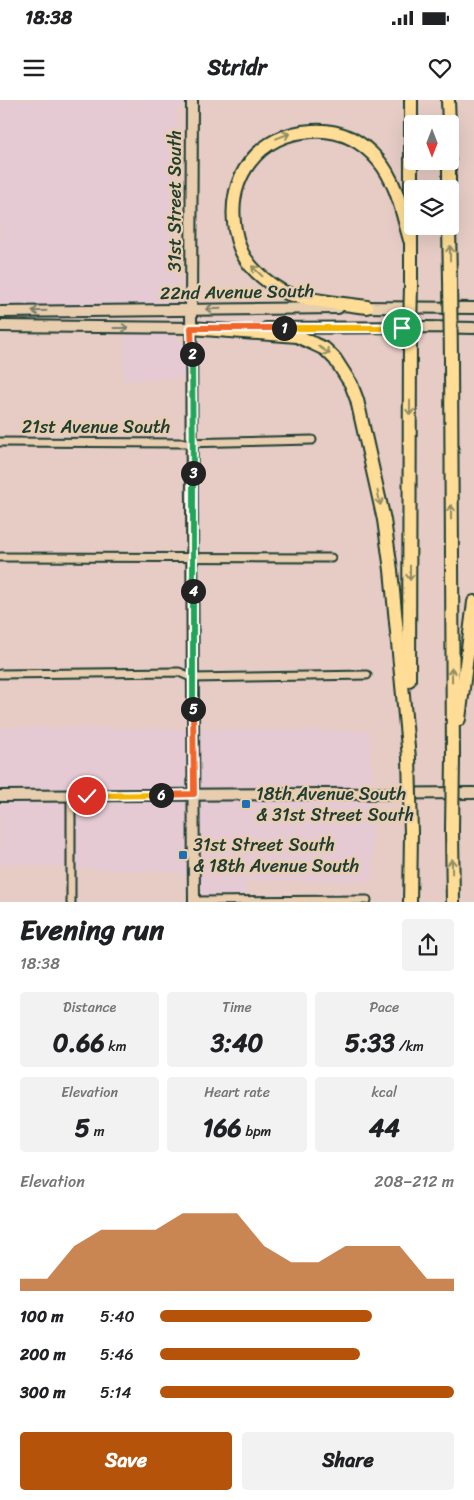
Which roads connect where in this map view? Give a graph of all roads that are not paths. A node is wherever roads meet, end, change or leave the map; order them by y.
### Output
1 (192, 100) edge
2 (411, 100) edge
3 (448, 100) edge
4 (448, 115) edge
5 (449, 235) edge
6 (410, 240) junction
7 (367, 307) junction
8 (474, 308) edge
9 (191, 310) junction
10 (0, 312) edge
11 (0, 326) edge
12 (191, 328) junction
13 (474, 328) edge
14 (312, 440) dead end
15 (0, 442) edge
16 (193, 443) junction
17 (0, 557) edge
18 (331, 558) dead end
19 (193, 559) junction
20 (474, 602) edge
21 (0, 674) edge
22 (367, 675) dead end
23 (193, 678) junction
24 (409, 758) junction
25 (453, 758) junction
26 (194, 794) junction
27 (474, 794) edge
28 (0, 796) edge
29 (71, 796) junction
30 (367, 900) dead end
31 (71, 902) edge
32 (194, 902) edge
33 (410, 902) edge
34 (453, 902) edge

1 - 9 main road, 31st Street South
2 - 6 highway
3 - 4 highway
25 -> 5 highway, bridge
7 -> 6 highway
6 -> 24 highway, bridge
7 - 8 main road, 22nd Avenue South
7 -> 9 main road, 22nd Avenue South
9 -> 10 main road, 22nd Avenue South
9 - 12 main road, 31st Street South
11 -> 12 main road, 22nd Avenue South
12 - 13 main road, 22nd Avenue South
12 - 16 main road, 31st Street South
12 -> 24 highway
14 - 16 street, 21st Avenue South
15 - 16 street, 21st Avenue South
16 - 19 main road, 31st Street South
17 - 19 street
18 - 19 street
19 - 23 main road, 31st Street South
20 - 25 highway
21 - 23 street
22 - 23 street
23 - 26 main road, 31st Street South
24 - 33 highway, bridge
34 -> 25 highway, bridge
26 - 27 main road
26 - 29 main road
26 - 32 main road, 31st Street South
28 - 29 main road
29 - 31 street
30 - 32 street

